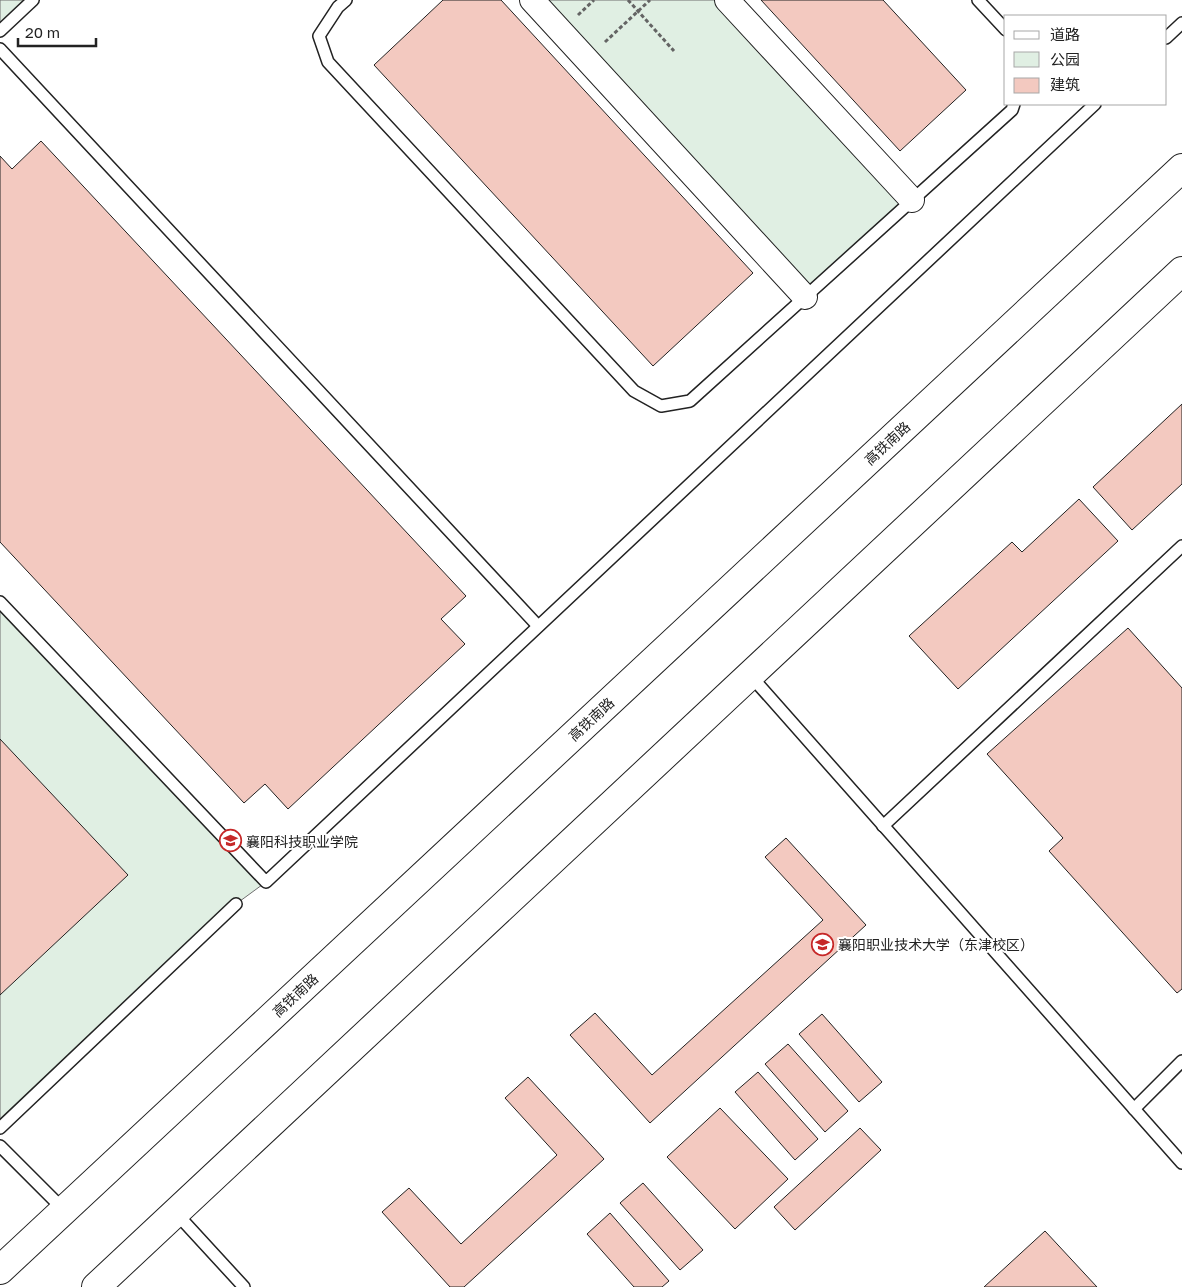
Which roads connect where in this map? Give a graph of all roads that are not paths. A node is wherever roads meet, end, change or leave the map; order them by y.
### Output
1 (33, 0) edge
2 (346, 0) edge
3 (532, 0) edge
4 (727, 0) edge
5 (978, 0) edge
6 (1182, 23) edge
7 (1004, 28) edge
8 (0, 31) edge
9 (1167, 37) edge
10 (0, 49) edge
11 (1014, 105) edge
12 (1095, 105) edge
13 (1182, 168) edge
14 (912, 200) junction
15 (1182, 271) edge
16 (805, 297) junction
17 (1182, 546) edge
18 (0, 602) edge
19 (538, 626) junction
20 (750, 675) junction
21 (883, 826) junction
22 (236, 904) dead end
23 (1182, 1061) edge
24 (1134, 1108) junction
25 (0, 1128) edge
26 (0, 1146) edge
27 (1182, 1163) edge
28 (64, 1210) junction
29 (176, 1213) junction
30 (0, 1270) edge
31 (96, 1287) edge
32 (244, 1287) edge

1 - 8 lane
2 - 16 lane
3 - 16 street
4 - 14 street
5 - 7 lane
6 - 9 lane
10 - 19 lane
11 - 14 lane
12 - 19 lane
13 - 28 main road, 高铁南路
14 - 16 lane
15 - 20 main road
17 - 21 lane
18 - 19 lane
20 - 21 lane
20 - 29 main road
21 - 24 lane
22 - 25 lane
23 - 24 lane
24 - 27 lane
26 - 28 lane
28 - 30 main road, 高铁南路
29 - 31 main road
29 - 32 lane

